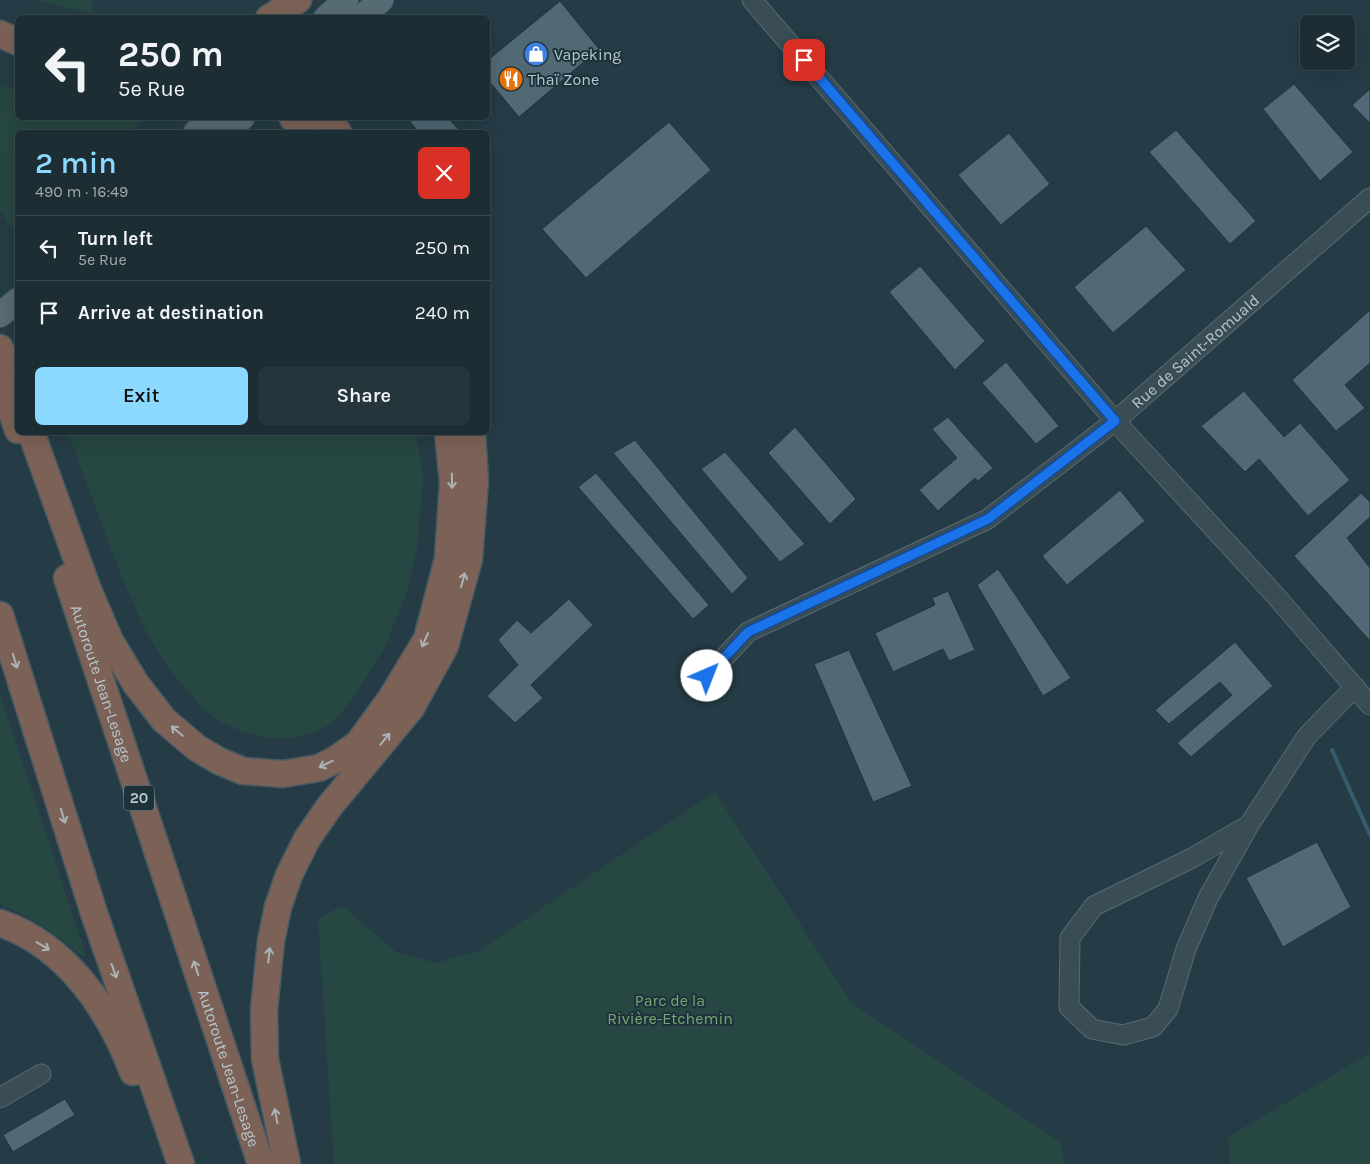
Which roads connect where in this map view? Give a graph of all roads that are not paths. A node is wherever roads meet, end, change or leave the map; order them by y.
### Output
1 (298, 0) edge
2 (346, 0) edge
3 (381, 0) edge
4 (752, 0) edge
5 (274, 15) edge
6 (329, 15) edge
7 (364, 15) edge
8 (0, 34) edge
9 (15, 41) edge
10 (211, 120) edge
11 (239, 120) edge
12 (295, 120) edge
13 (327, 120) edge
14 (198, 130) edge
15 (227, 130) edge
16 (303, 130) edge
17 (336, 130) edge
18 (1370, 198) edge
19 (0, 348) edge
20 (0, 378) edge
21 (15, 388) edge
22 (1115, 421) junction
23 (15, 422) edge
24 (19, 435) edge
25 (32, 435) edge
26 (448, 435) edge
27 (472, 435) edge
28 (0, 615) edge
29 (707, 676) dead end
30 (1355, 687) junction
31 (1370, 705) edge
32 (1249, 825) junction
33 (0, 924) edge
34 (41, 1074) dead end
35 (0, 1098) edge
36 (168, 1164) edge
37 (181, 1164) edge
38 (260, 1164) edge
39 (287, 1164) edge

1 - 5 highway
2 - 6 main road
3 - 7 main road
4 - 22 street
8 - 9 highway
10 - 14 main road
11 - 15 main road
12 - 16 highway
13 - 17 highway
18 - 22 street, Rue de Saint-Romuald
19 - 21 highway
20 - 23 highway, Autoroute Jean-Lesage / 20
22 - 29 street, Rue de Saint-Romuald
22 - 30 street
38 -> 24 highway, Autoroute Jean-Lesage / 20
26 -> 25 highway
39 -> 27 highway
28 -> 37 highway
30 - 31 street
30 - 32 street
32 - 32 street
33 -> 36 highway
34 - 35 street

